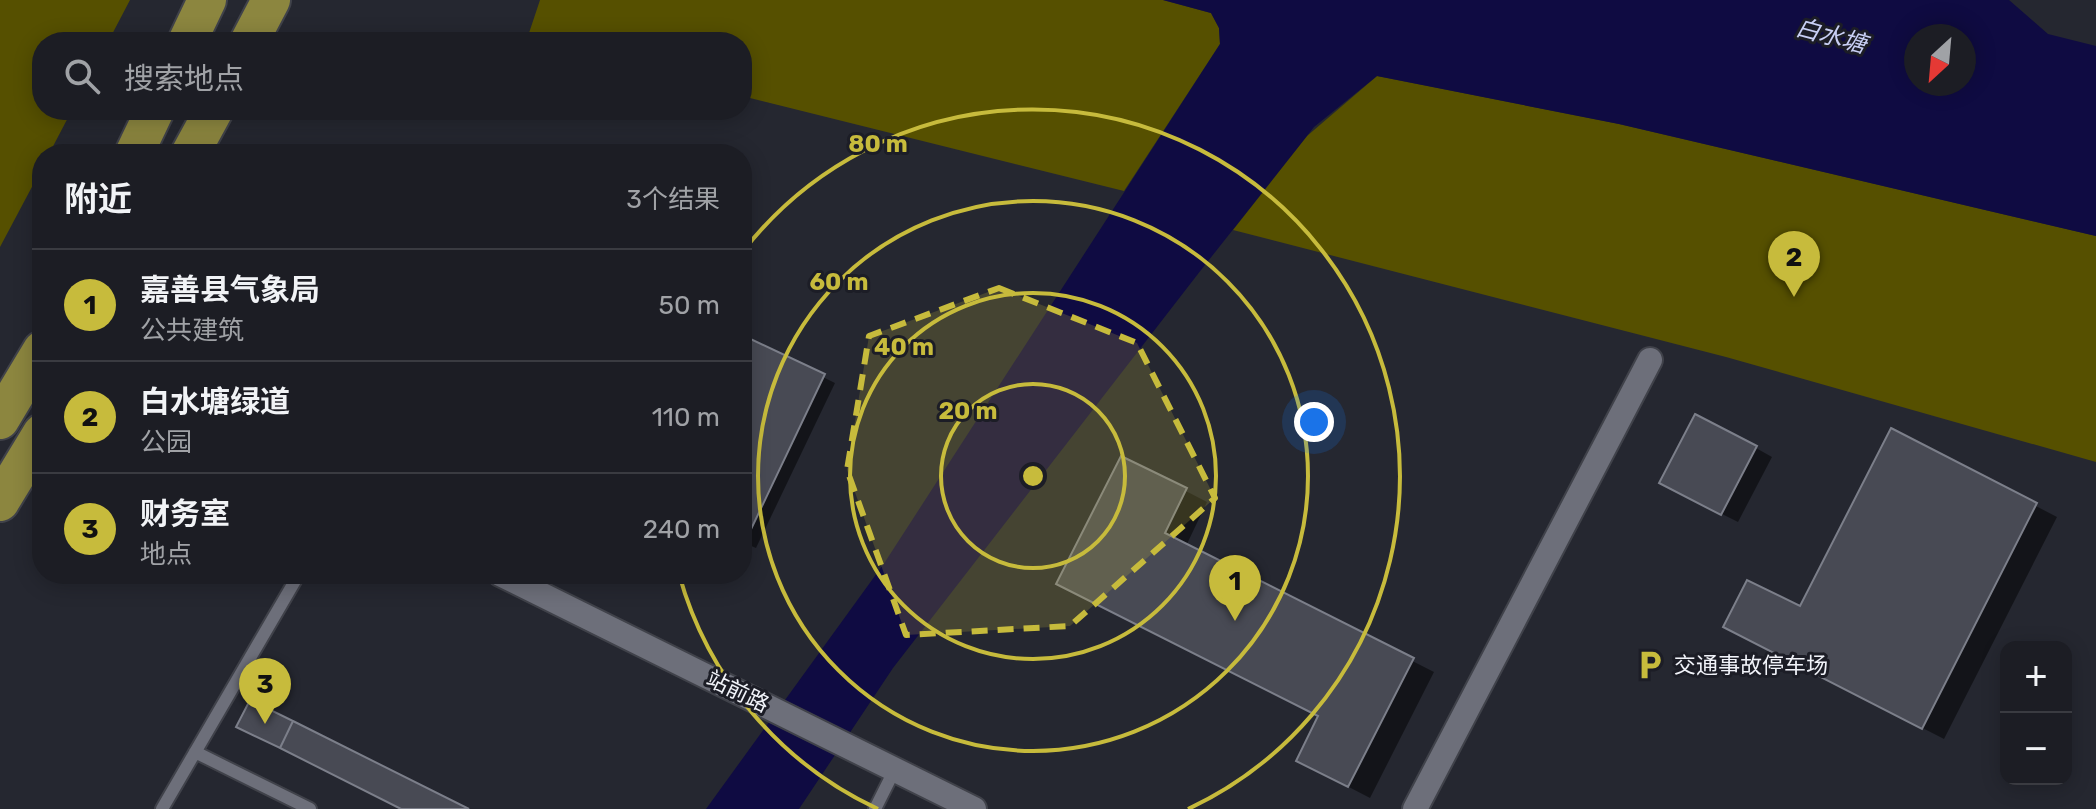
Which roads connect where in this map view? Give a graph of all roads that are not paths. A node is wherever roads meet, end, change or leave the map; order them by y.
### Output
1 (207, 0) edge
2 (271, 0) edge
3 (192, 32) edge
4 (254, 32) edge
5 (150, 120) edge
6 (209, 120) edge
7 (139, 144) edge
8 (195, 144) edge
9 (1650, 360) dead end
10 (32, 367) edge
11 (0, 420) edge
12 (32, 449) edge
13 (0, 502) edge
14 (293, 584) edge
15 (520, 584) edge
16 (195, 752) junction
17 (895, 769) junction
18 (162, 809) edge
19 (310, 809) edge
20 (875, 809) edge
21 (974, 809) edge
22 (1415, 809) edge

1 - 3 main road
2 - 4 main road
5 - 7 main road
6 - 8 main road
9 - 22 street
10 - 11 main road
12 - 13 main road
14 - 16 lane
15 - 17 street, 站前路
16 - 18 lane
16 - 19 lane
17 - 20 lane
17 - 21 street, 站前路

